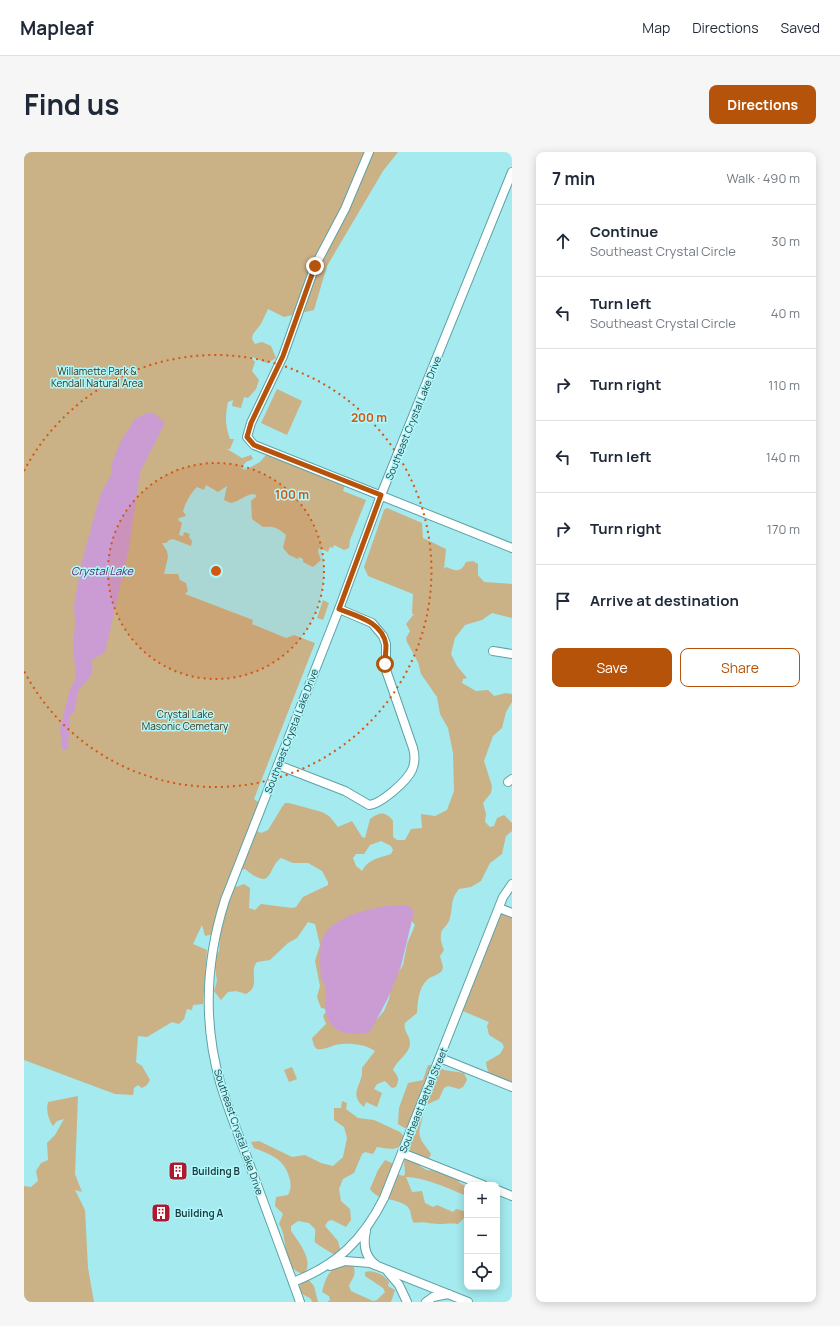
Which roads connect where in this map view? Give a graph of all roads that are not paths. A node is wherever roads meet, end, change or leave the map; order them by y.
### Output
1 (369, 152) edge
2 (512, 172) edge
3 (381, 495) junction
4 (512, 548) edge
5 (339, 609) junction
6 (493, 652) dead end
7 (512, 654) edge
8 (278, 765) junction
9 (512, 884) edge
10 (499, 908) junction
11 (512, 913) edge
12 (440, 1058) junction
13 (512, 1086) edge
14 (402, 1153) junction
15 (476, 1182) edge
16 (500, 1191) edge
17 (512, 1196) edge
18 (366, 1230) junction
19 (374, 1265) junction
20 (322, 1270) junction
21 (293, 1282) junction
22 (448, 1294) junction
23 (300, 1302) edge
24 (407, 1302) edge
25 (426, 1302) edge
26 (468, 1302) edge

1 - 3 street
2 - 3 street, Southeast Crystal Lake Drive
3 - 4 street
3 - 5 street, Southeast Crystal Lake Drive
5 - 8 street, Southeast Crystal Lake Drive
5 - 8 street
6 - 7 street
8 - 21 street, Southeast Crystal Lake Drive
9 - 10 street, Southeast Bethel Street
10 - 11 street
10 - 12 street, Southeast Bethel Street
12 - 13 street
12 - 14 street, Southeast Bethel Street
14 - 15 street
14 - 18 street, Southeast Bethel Street
16 - 17 street
18 - 19 street
18 - 20 street, Southeast Bethel Street
19 - 20 street
19 - 22 street
19 - 24 street
20 - 21 street, Southeast Bethel Street
21 - 23 street, Southeast Crystal Lake Drive
22 - 25 street
22 - 26 street

